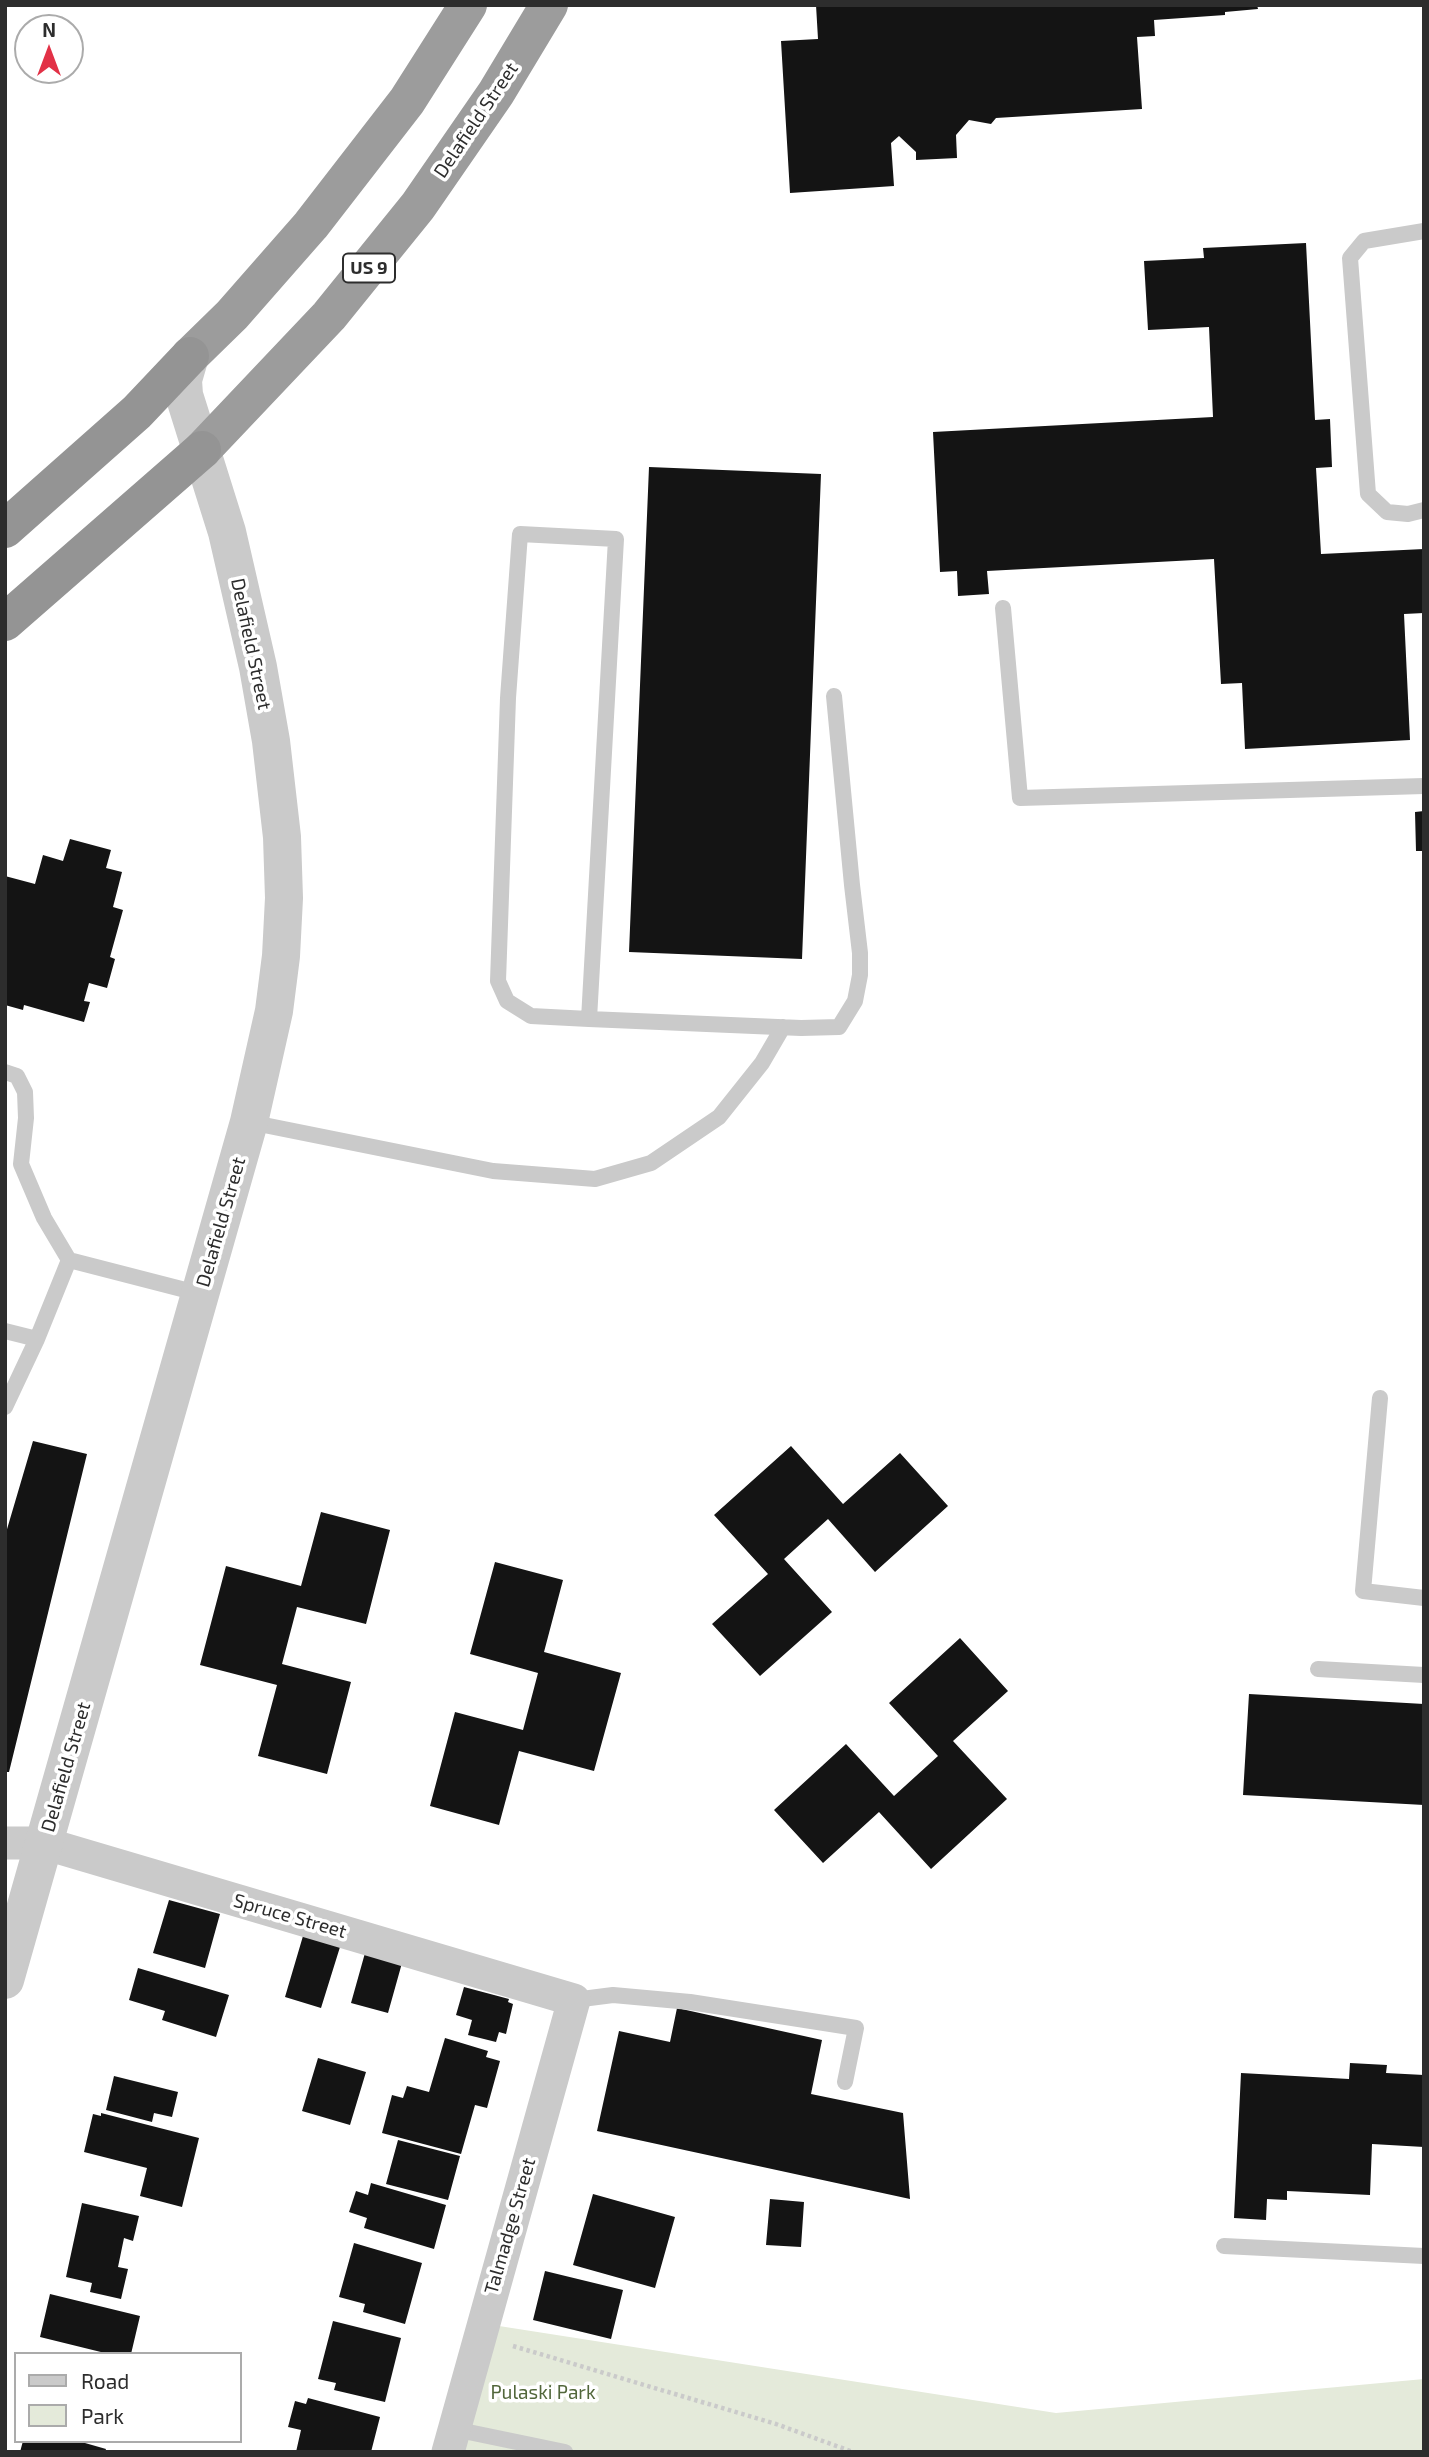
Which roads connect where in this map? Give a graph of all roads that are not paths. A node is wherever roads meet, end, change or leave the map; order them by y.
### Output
1 (468, 5) edge
2 (549, 5) edge
3 (1424, 231) edge
4 (190, 356) junction
5 (202, 450) junction
6 (1424, 510) edge
7 (5, 530) edge
8 (1003, 608) dead end
9 (5, 622) edge
10 (834, 696) dead end
11 (1424, 786) edge
12 (589, 1019) junction
13 (783, 1027) junction
14 (5, 1072) edge
15 (249, 1122) junction
16 (69, 1260) junction
17 (201, 1294) junction
18 (5, 1331) edge
19 (37, 1339) junction
20 (1380, 1398) dead end
21 (5, 1407) edge
22 (1424, 1598) edge
23 (1318, 1669) dead end
24 (1424, 1675) edge
25 (5, 1843) edge
26 (43, 1843) junction
27 (5, 1980) edge
28 (574, 2000) junction
29 (845, 2082) dead end
30 (1224, 2246) dead end
31 (1424, 2256) edge
32 (451, 2440) edge
33 (565, 2452) edge

1 - 4 highway
2 - 5 highway, Delafield Street / US 9
3 - 6 lane
4 - 5 street, Delafield Street
4 - 7 highway
5 - 9 highway, US 9
5 - 15 street, Delafield Street
8 - 11 lane
10 - 13 lane
12 - 12 lane
12 - 13 lane
13 - 15 lane
14 - 16 lane
15 - 17 street, Delafield Street
16 - 17 lane
16 - 19 lane
17 - 26 street, Delafield Street
18 - 19 lane
19 - 21 lane
20 - 22 lane
23 - 24 lane
25 - 26 street, Spruce Street
26 - 27 street, Delafield Street
26 - 28 street, Spruce Street
28 - 29 lane
28 - 32 street, Talmadge Street
30 - 31 lane
32 - 33 lane

